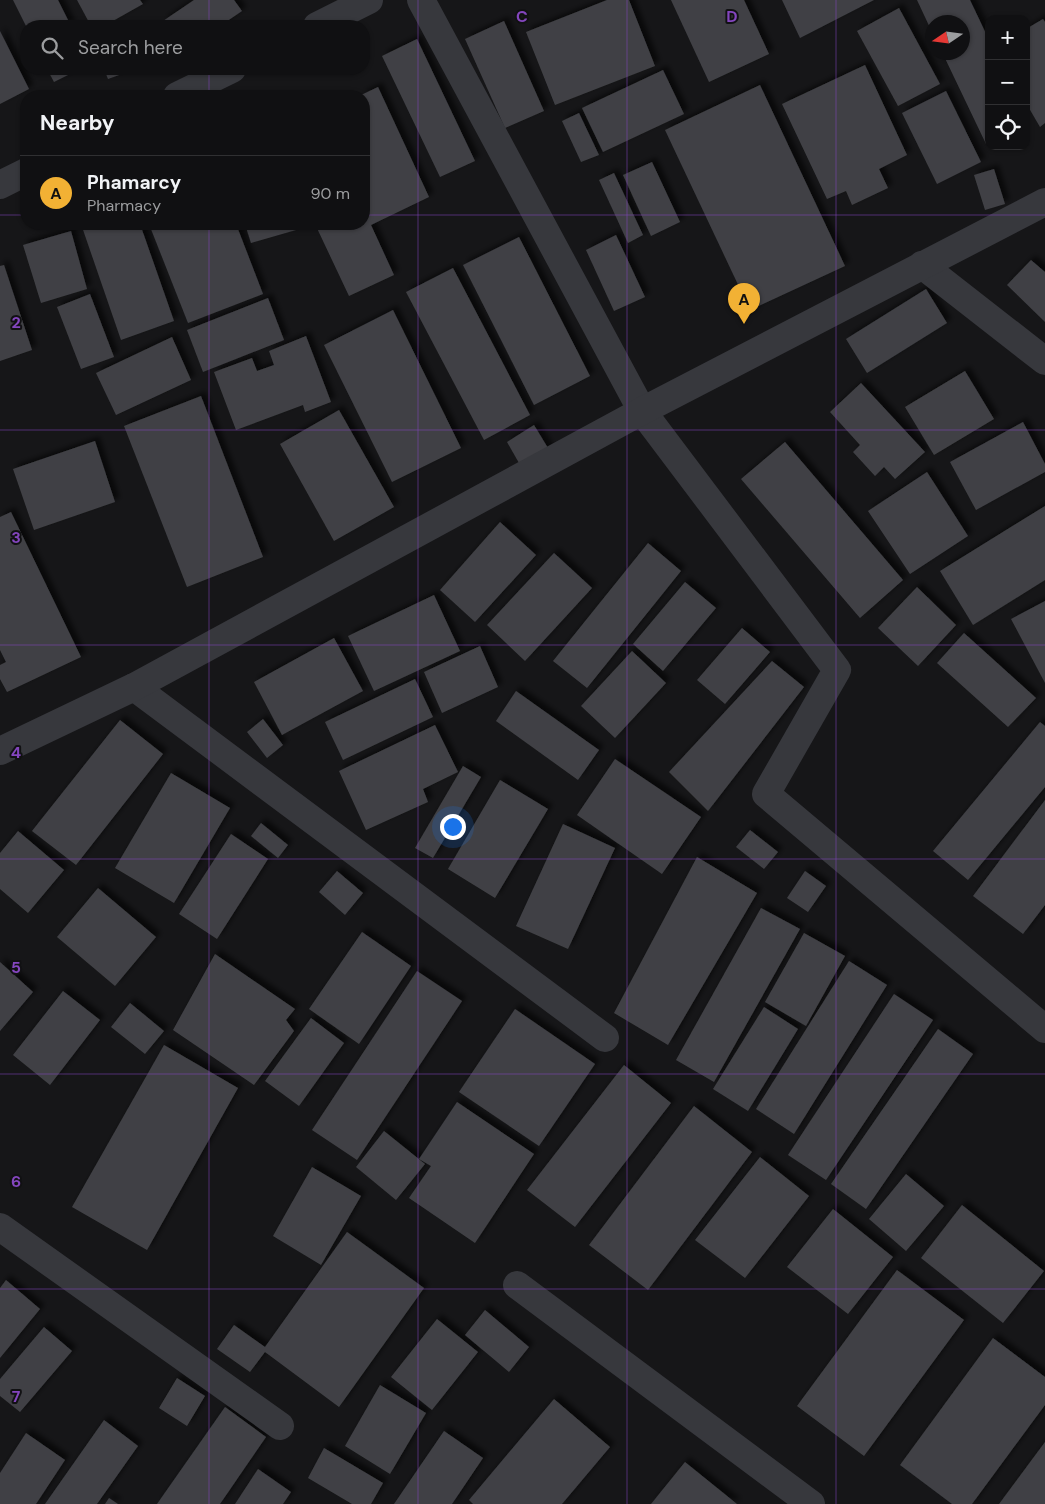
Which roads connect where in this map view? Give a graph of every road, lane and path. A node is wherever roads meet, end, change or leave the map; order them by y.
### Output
1 (369, 0) edge
2 (421, 0) edge
3 (329, 20) edge
4 (220, 75) edge
5 (189, 90) edge
6 (20, 175) edge
7 (0, 185) edge
8 (1045, 202) edge
9 (922, 265) junction
10 (1045, 361) edge
11 (642, 411) junction
12 (134, 687) junction
13 (0, 751) edge
14 (1045, 1029) edge
15 (605, 1038) dead end
16 (0, 1227) edge
17 (517, 1285) dead end
18 (280, 1426) dead end
19 (811, 1504) edge

1 - 3 street
2 - 11 street
4 - 5 street
6 - 7 street
8 - 9 street
9 - 10 street
9 - 11 street
11 - 12 street
11 - 14 street
12 - 13 street
12 - 15 street
16 - 18 street
17 - 19 street

